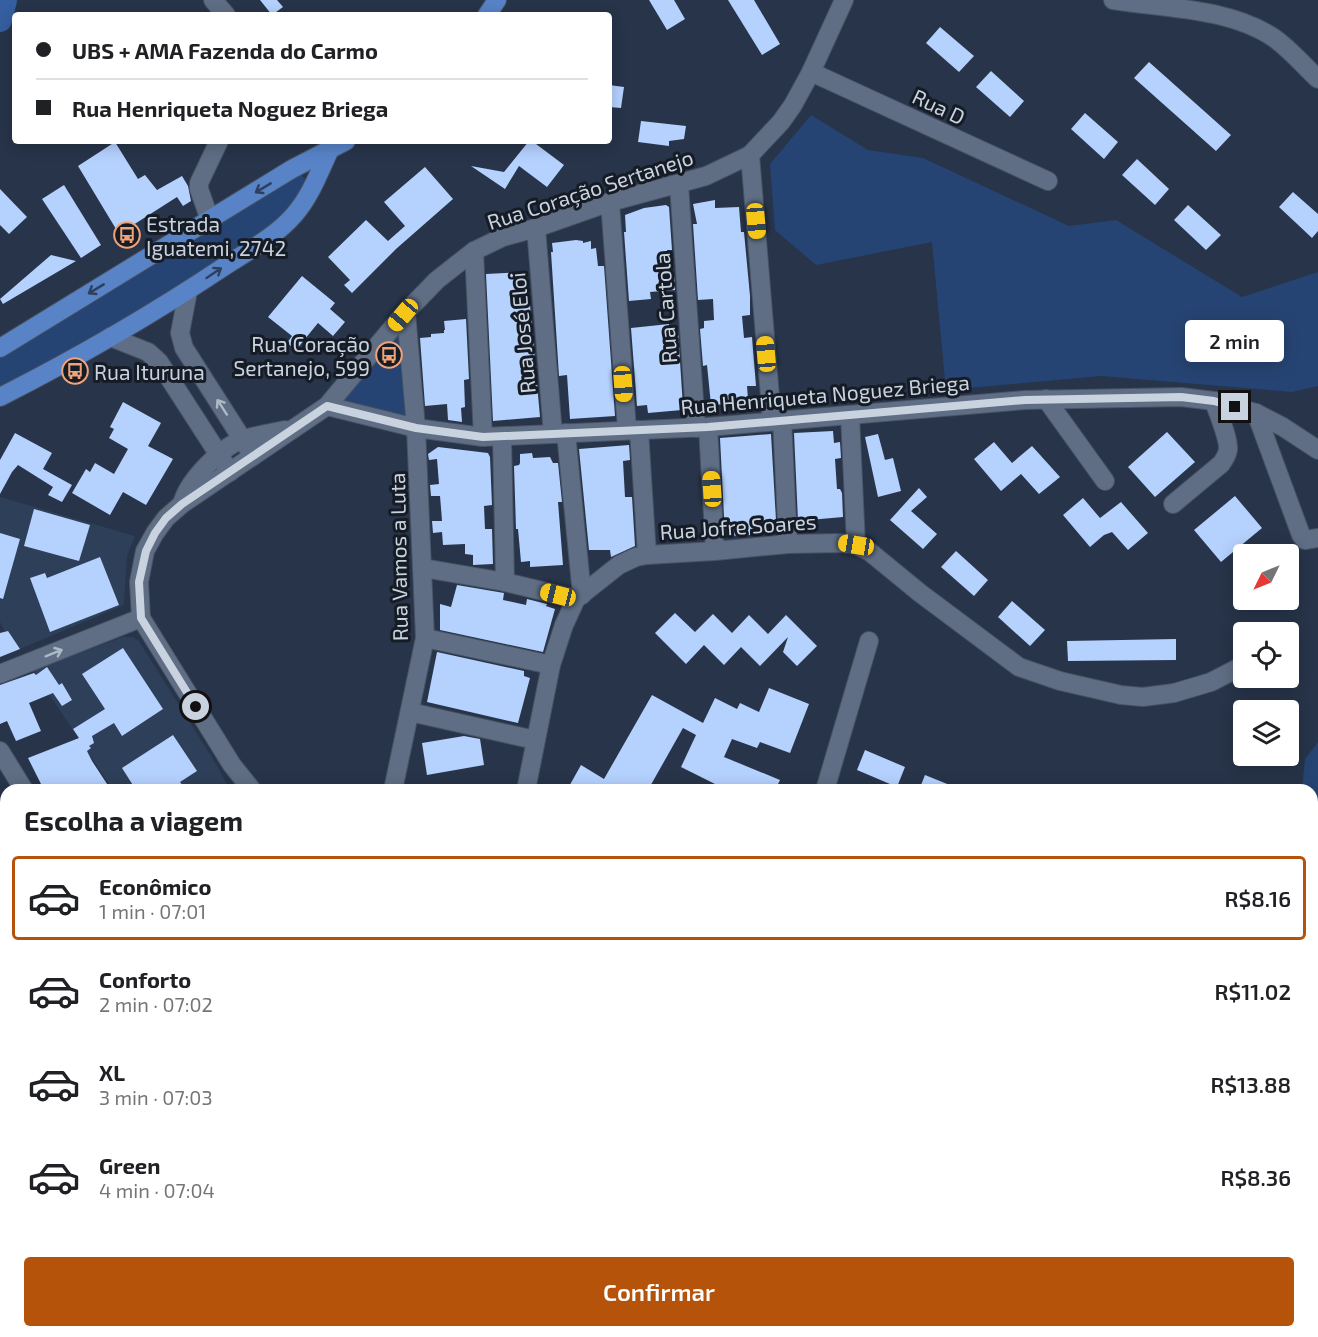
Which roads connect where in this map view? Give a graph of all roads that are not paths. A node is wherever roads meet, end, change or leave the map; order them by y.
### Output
1 (213, 0) edge
2 (844, 0) edge
3 (1113, 0) edge
4 (223, 12) edge
5 (811, 72) junction
6 (1318, 79) edge
7 (218, 144) edge
8 (338, 144) edge
9 (750, 155) junction
10 (292, 170) junction
11 (1048, 182) dead end
12 (679, 185) junction
13 (308, 195) junction
14 (610, 202) junction
15 (210, 220) junction
16 (536, 228) junction
17 (474, 251) junction
18 (188, 291) junction
19 (406, 312) junction
20 (110, 337) junction
21 (0, 348) edge
22 (184, 348) junction
23 (159, 363) junction
24 (0, 397) edge
25 (1046, 399) junction
26 (1214, 401) junction
27 (327, 406) junction
28 (1256, 413) junction
29 (850, 415) junction
30 (777, 420) junction
31 (702, 427) junction
32 (296, 428) junction
33 (416, 428) junction
34 (633, 430) junction
35 (559, 433) junction
36 (502, 436) junction
37 (483, 437) junction
38 (242, 439) junction
39 (1318, 450) edge
40 (219, 454) junction
41 (253, 456) junction
42 (230, 472) junction
43 (1105, 481) dead end
44 (182, 504) junction
45 (1173, 504) dead end
46 (1318, 538) edge
47 (788, 544) junction
48 (856, 545) junction
49 (716, 551) junction
50 (647, 555) junction
51 (423, 568) junction
52 (505, 582) junction
53 (579, 597) junction
54 (141, 618) junction
55 (425, 638) junction
56 (869, 641) dead end
57 (551, 665) junction
58 (1233, 670) edge
59 (0, 674) edge
60 (410, 712) junction
61 (535, 740) junction
62 (0, 751) edge
63 (232, 765) junction
64 (20, 784) edge
65 (241, 784) edge
66 (247, 784) edge
67 (394, 784) edge
68 (527, 784) edge
69 (827, 784) edge

1 - 4 street
2 - 5 street, Rua Coração Sertanejo
3 - 6 street
5 - 9 street, Rua Coração Sertanejo
5 - 11 street, Rua D
7 - 15 street
8 - 10 main road
8 - 13 main road
9 - 12 street, Rua Coração Sertanejo
9 - 30 street
10 - 13 main road
10 -> 15 main road
12 - 14 street, Rua Coração Sertanejo
12 - 31 street, Rua Cartola
18 -> 13 main road
14 - 16 street, Rua Coração Sertanejo
14 - 34 street
15 -> 21 main road
16 - 17 street, Rua Coração Sertanejo
16 - 35 street, Rua José Eloi
17 - 19 street, Rua Coração Sertanejo
17 - 37 street
18 - 20 main road
18 - 22 street
19 - 27 street, Rua Coração Sertanejo
19 - 33 street, Rua Vamos a Luta
20 - 23 street
20 - 24 main road
22 - 23 street
38 -> 22 street
23 - 40 street
25 - 26 street, Rua Henriqueta Noguez Briega
25 - 29 street, Rua Henriqueta Noguez Briega
25 - 43 street
26 - 28 street, Rua Henriqueta Noguez Briega
26 - 45 street
27 - 32 street, Rua Coração Sertanejo
27 - 33 street, Rua Henriqueta Noguez Briega
28 - 39 street, Rua Henriqueta Noguez Briega
28 - 46 street
29 - 30 street, Rua Henriqueta Noguez Briega
29 - 48 street
30 - 31 street, Rua Henriqueta Noguez Briega
30 - 47 street
31 - 34 street, Rua Henriqueta Noguez Briega
31 - 49 street, Rua Cartola
32 - 38 street, Rua Coração Sertanejo
32 - 41 street, Rua Coração Sertanejo
33 - 37 street, Rua Henriqueta Noguez Briega
33 - 51 street, Rua Vamos a Luta
34 - 35 street, Rua Henriqueta Noguez Briega
34 - 50 street
35 - 36 street, Rua Henriqueta Noguez Briega
35 - 53 street, Rua José Eloi
36 - 37 street, Rua Henriqueta Noguez Briega
36 - 52 street
38 - 40 street, Rua Coração Sertanejo
38 - 41 street
40 - 42 street
40 - 44 street, Rua Coração Sertanejo
41 - 42 street, Rua Coração Sertanejo
42 - 44 street, Rua Coração Sertanejo
44 - 54 street, Rua Coração Sertanejo
47 - 48 street, Rua Jofre Soares
47 - 49 street, Rua Jofre Soares
48 - 58 street, Rua Jofre Soares
49 - 50 street, Rua Jofre Soares
50 - 53 street, Rua Jofre Soares
51 - 52 street
51 - 55 street, Rua Vamos a Luta
52 - 53 street
53 - 57 street, Rua Jofre Soares
59 -> 54 street
54 - 63 street
55 - 57 street
55 - 60 street, Rua Vamos a Luta
56 - 69 street
57 - 61 street, Rua Jofre Soares
60 - 61 street
60 - 67 street, Rua Vamos a Luta
61 - 68 street, Rua Jofre Soares
62 - 64 street
63 - 65 street
63 - 66 street

